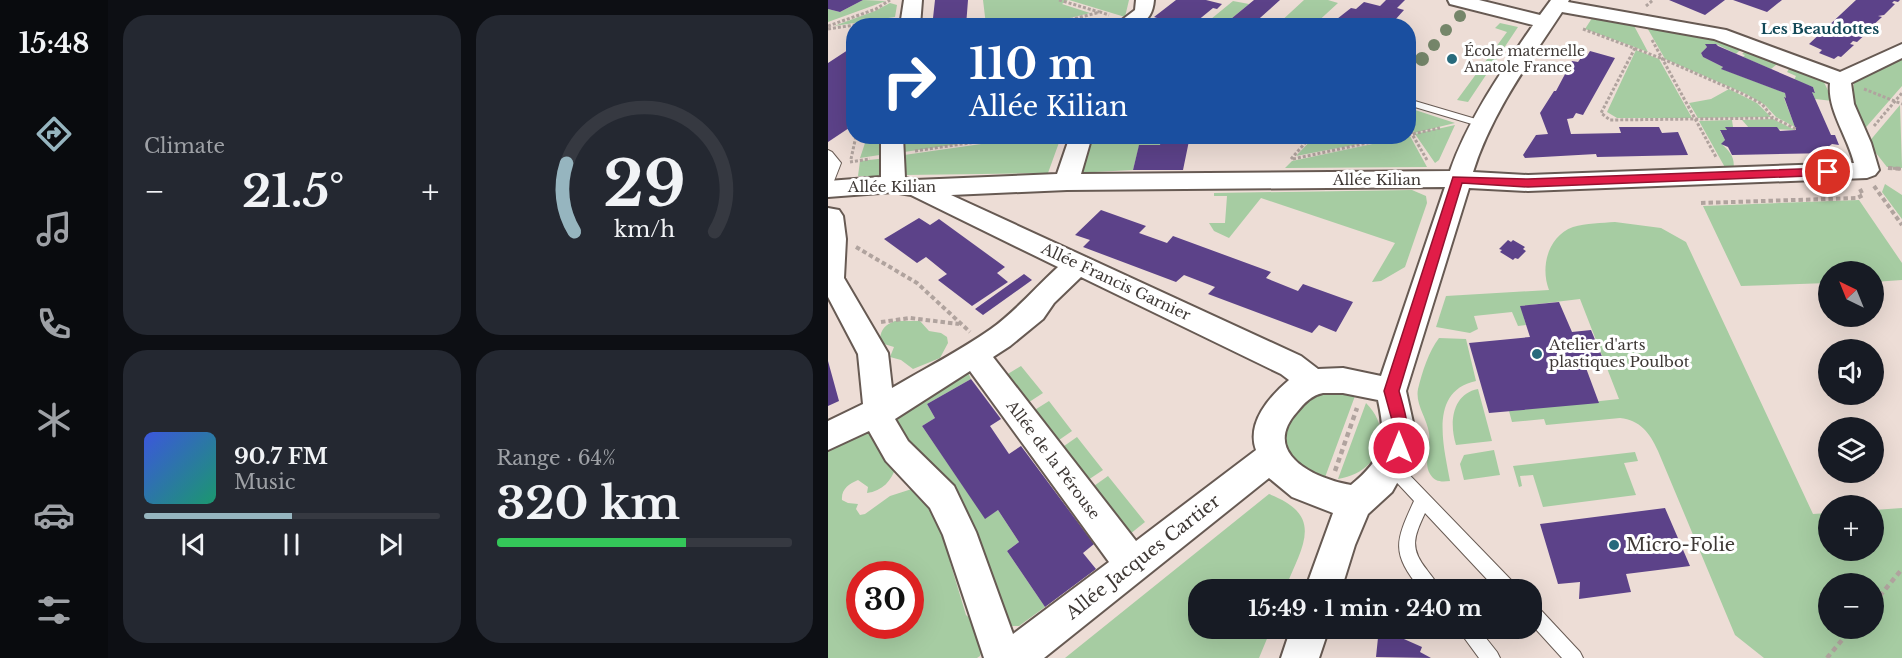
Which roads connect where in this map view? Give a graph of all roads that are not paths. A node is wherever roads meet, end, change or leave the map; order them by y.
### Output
1 (913, 0) edge
2 (1145, 0) edge
3 (1457, 0) edge
4 (1564, 5) edge
5 (904, 18) edge
6 (1134, 18) edge
7 (1543, 22) junction
8 (1902, 50) edge
9 (1841, 81) junction
10 (1416, 104) edge
11 (1482, 124) junction
12 (1079, 144) edge
13 (892, 146) edge
14 (828, 154) edge
15 (1447, 180) junction
16 (828, 181) edge
17 (1067, 182) junction
18 (904, 186) junction
19 (830, 215) edge
20 (1078, 264) junction
21 (980, 350) junction
22 (1314, 382) junction
23 (1378, 387) junction
24 (879, 410) junction
25 (828, 436) edge
26 (1273, 456) junction
27 (1391, 466) junction
28 (1342, 499) junction
29 (1423, 500) junction
30 (1133, 566) junction
31 (1327, 579) edge
32 (1423, 579) edge
33 (1498, 579) edge
34 (1542, 624) edge
35 (1306, 639) edge
36 (1475, 639) edge
37 (1002, 658) edge
38 (1013, 658) edge
39 (1300, 658) edge
40 (1491, 658) edge
41 (1574, 658) edge

1 - 5 street
2 - 6 street
3 - 7 street
4 - 7 street
4 - 9 street
7 - 11 street
8 - 9 street
9 - 15 street, Allée Kilian
10 - 11 lane
11 - 15 street
12 - 17 street
13 - 18 street
14 - 16 lane
15 - 17 street, Allée Kilian
15 - 23 street
17 - 18 street, Allée Kilian
18 - 19 street, Allée Kilian
18 - 20 street, Allée Francis Garnier
19 - 24 street
20 - 21 street
20 - 22 street, Allée Francis Garnier
21 - 24 street
21 - 30 street, Allée de la Pérouse
22 - 23 street
22 - 26 street
23 - 27 street
24 - 25 street
24 - 37 street
26 - 28 street
26 - 30 street, Allée Jacques Cartier
27 - 28 street
27 - 29 lane
28 - 31 street
29 - 32 lane
29 - 33 lane
30 - 38 street, Allée Jacques Cartier
34 - 41 lane
35 - 39 street
36 - 40 lane

